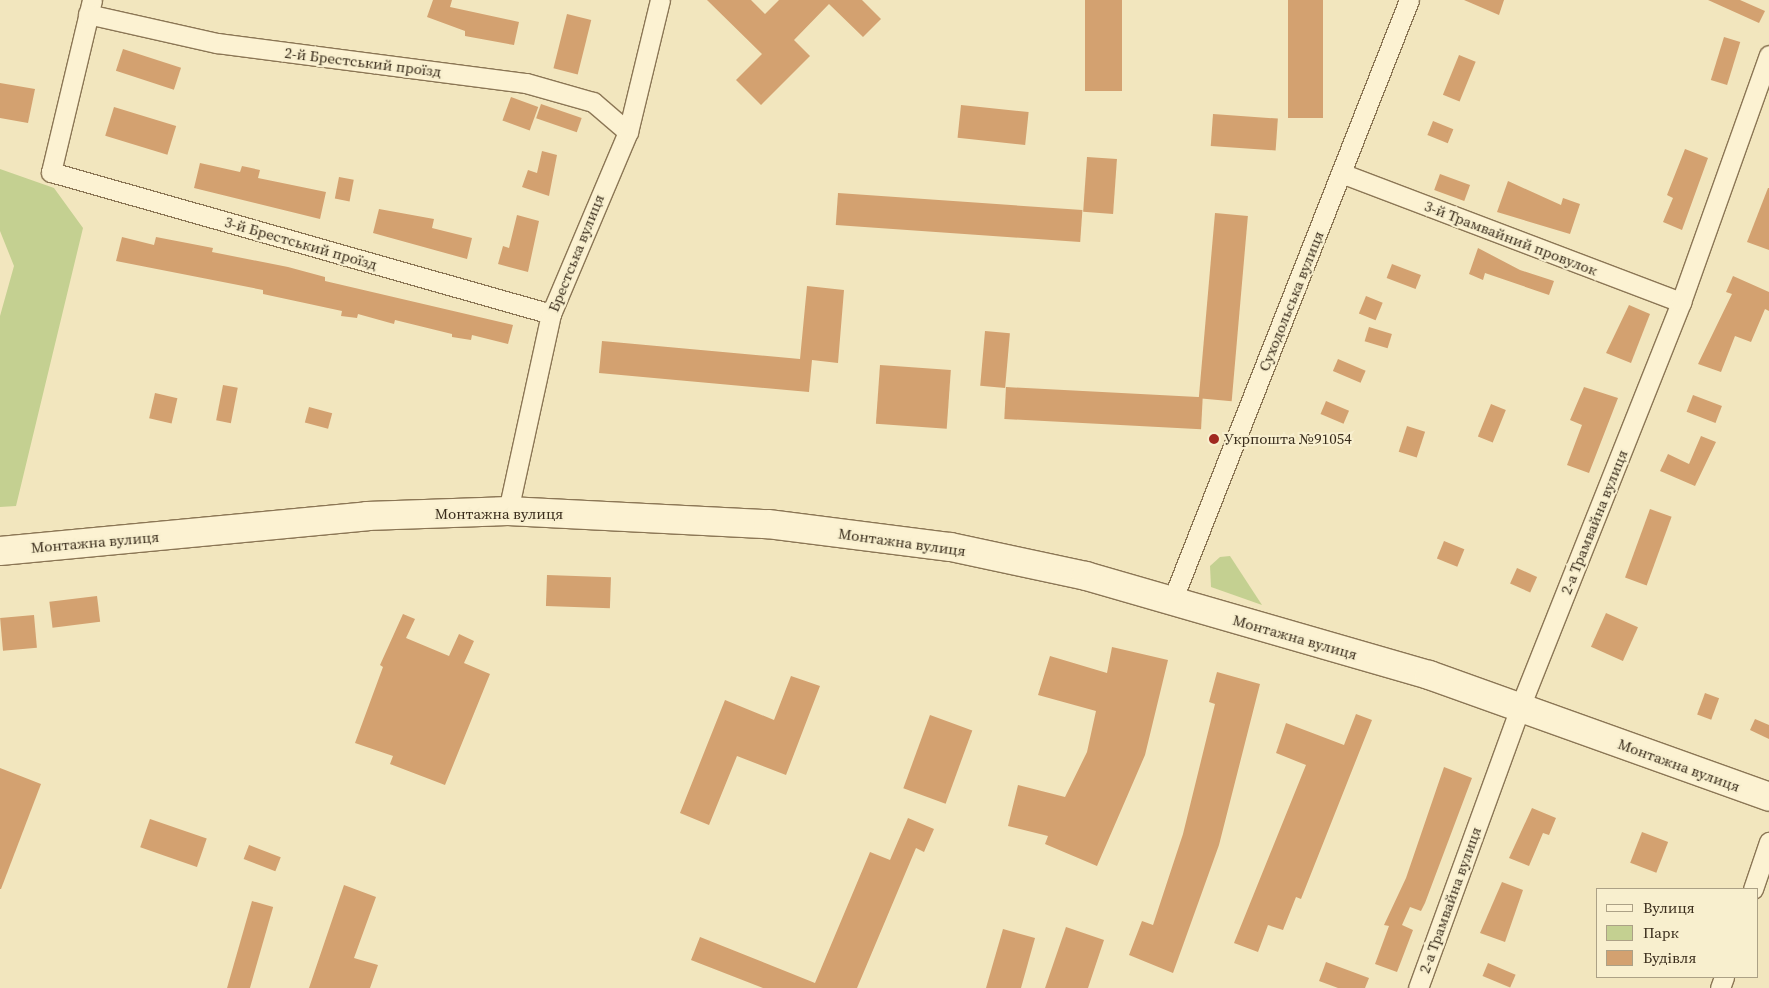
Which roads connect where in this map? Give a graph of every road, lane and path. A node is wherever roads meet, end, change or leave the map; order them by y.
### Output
1 (660, 0) edge
2 (1409, 0) edge
3 (90, 7) edge
4 (1769, 55) edge
5 (628, 132) junction
6 (1341, 172) junction
7 (1681, 302) junction
8 (551, 314) junction
9 (508, 511) junction
10 (0, 551) edge
11 (1172, 601) junction
12 (1520, 707) junction
13 (1769, 797) edge
14 (1769, 842) edge
15 (1753, 888) edge
16 (1418, 988) edge

1 - 5 street, Брестська вулиця
2 - 6 street, Суходольська вулиця
3 - 5 street, 2-й Брестський проїзд
3 - 8 street, 3-й Брестський проїзд
4 - 7 street, 2-а Трамвайна вулиця
5 - 8 street, Брестська вулиця
6 - 7 street, 3-й Трамвайний провулок
6 - 11 street, Суходольська вулиця
7 - 12 street, 2-а Трамвайна вулиця
8 - 9 street, Брестська вулиця
9 - 10 street, Монтажна вулиця
9 - 11 street, Монтажна вулиця
11 - 12 street, Монтажна вулиця
12 - 13 street, Монтажна вулиця
12 - 16 street, 2-а Трамвайна вулиця
14 - 15 street

